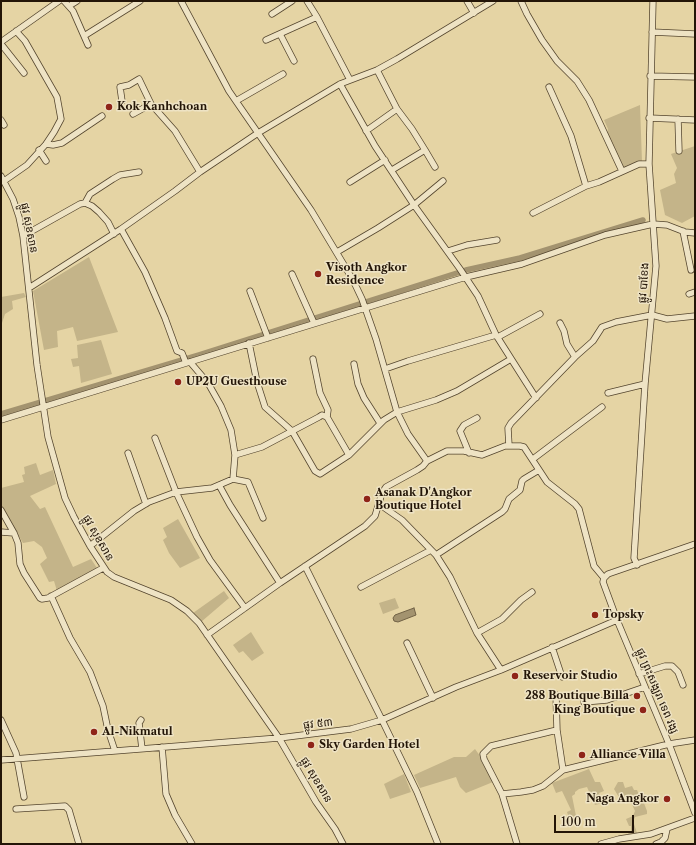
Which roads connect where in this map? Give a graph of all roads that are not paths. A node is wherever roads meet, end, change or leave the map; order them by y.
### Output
1 (59, 1) edge
2 (64, 1) edge
3 (77, 1) edge
4 (140, 1) edge
5 (181, 1) edge
6 (292, 1) edge
7 (307, 1) edge
8 (467, 1) edge
9 (493, 1) edge
10 (522, 1) edge
11 (652, 1) edge
12 (69, 6) junction
13 (474, 13) junction
14 (272, 14) dead end
15 (317, 16) junction
16 (16, 31) junction
17 (652, 32) junction
18 (280, 34) junction
19 (695, 34) edge
20 (84, 36) junction
21 (266, 40) dead end
22 (1, 43) edge
23 (88, 45) dead end
24 (294, 61) dead end
25 (377, 70) junction
26 (24, 74) dead end
27 (283, 74) dead end
28 (650, 76) junction
29 (695, 77) edge
30 (350, 80) junction
31 (340, 84) junction
32 (548, 86) dead end
33 (122, 101) dead end
34 (236, 101) junction
35 (151, 104) junction
36 (397, 109) junction
37 (133, 114) dead end
38 (102, 116) dead end
39 (649, 118) junction
40 (678, 119) junction
41 (695, 120) edge
42 (366, 132) junction
43 (258, 133) junction
44 (46, 144) junction
45 (39, 150) junction
46 (424, 150) junction
47 (679, 151) dead end
48 (385, 160) junction
49 (46, 161) dead end
50 (649, 164) junction
51 (435, 167) dead end
52 (392, 170) junction
53 (622, 171) junction
54 (139, 172) dead end
55 (200, 172) junction
56 (2, 179) edge
57 (443, 181) dead end
58 (350, 182) dead end
59 (586, 186) junction
60 (85, 203) junction
61 (414, 205) junction
62 (533, 213) dead end
63 (653, 224) junction
64 (121, 229) junction
65 (683, 231) junction
66 (695, 233) edge
67 (114, 234) junction
68 (23, 236) junction
69 (497, 240) dead end
70 (448, 251) junction
71 (337, 252) junction
72 (691, 270) dead end
73 (463, 273) junction
74 (292, 274) dead end
75 (29, 288) junction
76 (250, 291) dead end
77 (695, 292) edge
78 (688, 294) dead end
79 (364, 304) junction
80 (540, 314) dead end
81 (652, 315) junction
82 (695, 316) edge
83 (313, 320) junction
84 (560, 323) dead end
85 (267, 334) junction
86 (497, 336) junction
87 (249, 343) junction
88 (575, 357) junction
89 (313, 359) dead end
90 (511, 359) junction
91 (186, 360) junction
92 (354, 364) dead end
93 (385, 369) junction
94 (645, 384) junction
95 (608, 393) dead end
96 (536, 398) junction
97 (43, 406) junction
98 (602, 407) dead end
99 (397, 412) junction
100 (327, 417) junction
101 (477, 418) dead end
102 (1, 420) edge
103 (380, 423) junction
104 (292, 431) junction
105 (155, 438) dead end
106 (509, 446) junction
107 (128, 452) dead end
108 (469, 453) junction
109 (235, 455) junction
110 (349, 455) junction
111 (533, 459) junction
112 (427, 461) junction
113 (539, 470) junction
114 (233, 479) junction
115 (219, 485) junction
116 (176, 492) junction
117 (146, 504) junction
118 (379, 504) junction
119 (1, 510) edge
120 (263, 518) dead end
121 (1, 532) edge
122 (14, 533) junction
123 (695, 544) edge
124 (90, 546) junction
125 (431, 550) junction
126 (436, 555) junction
127 (637, 565) junction
128 (305, 566) junction
129 (103, 568) junction
130 (604, 578) junction
131 (280, 583) junction
132 (361, 587) dead end
133 (532, 592) dead end
134 (51, 596) junction
135 (245, 608) junction
136 (616, 620) junction
137 (477, 633) junction
138 (207, 636) junction
139 (407, 643) dead end
140 (552, 647) junction
141 (501, 670) junction
142 (639, 674) junction
143 (562, 677) dead end
144 (683, 685) dead end
145 (644, 687) junction
146 (556, 695) dead end
147 (433, 698) junction
148 (584, 702) dead end
149 (1, 720) edge
150 (141, 720) dead end
151 (382, 720) junction
152 (557, 730) junction
153 (279, 738) junction
154 (695, 740) edge
155 (669, 744) junction
156 (162, 747) junction
157 (142, 748) junction
158 (115, 751) junction
159 (1, 760) edge
160 (17, 761) junction
161 (563, 770) junction
162 (502, 794) junction
163 (24, 797) dead end
164 (16, 809) dead end
165 (695, 813) edge
166 (695, 818) edge
167 (666, 829) junction
168 (79, 844) edge
169 (192, 844) edge
170 (343, 844) edge
171 (438, 844) edge
172 (517, 844) edge
173 (601, 844) edge
174 (656, 844) edge

1 - 16 street
2 - 12 street
3 - 12 street
4 - 20 street
5 - 34 street
6 - 14 street
7 - 15 street
8 - 13 street
9 - 13 street
10 - 53 street
11 - 17 street, ផ្លូវ បាខែង
12 - 20 street
13 - 25 street
15 - 18 street
15 - 30 street
16 - 22 street
16 - 44 street
17 - 19 street
17 - 28 street, ផ្លូវ បាខែង
18 - 21 street
18 - 24 street
20 - 23 street
22 - 26 street
25 - 30 street
25 - 36 street
27 - 34 street
28 - 29 street
28 - 39 street, ផ្លូវ បាខែង
30 - 31 street
31 - 42 street
31 - 43 street
32 - 59 street
33 - 35 street
34 - 43 street
35 - 37 street
35 - 55 street
36 - 42 street
36 - 46 street
38 - 44 street
39 - 40 street
39 - 50 street, ផ្លូវ បាខែង
40 - 41 street
40 - 47 street
42 - 48 street
43 - 55 street
43 - 71 street
44 - 45 street
45 - 49 street
45 - 56 street
46 - 51 street
46 - 52 street
48 - 52 street
48 - 58 street
50 - 53 street
50 - 63 street, ផ្លូវ បាខែង
52 - 61 street
53 - 59 street
54 - 60 street
55 - 64 street
56 - 68 street, ផ្លូវ សុខសាន
57 - 61 street
59 - 62 street
60 - 67 street
60 - 68 street
61 - 70 street
61 - 71 street
63 - 65 street
63 - 73 street
63 - 81 street, ផ្លូវ បាខែង
64 - 67 street
64 - 91 street
65 - 66 street
65 - 72 street
67 - 75 street
68 - 75 street, ផ្លូវ សុខសាន
69 - 70 street
70 - 73 street
71 - 79 street
73 - 79 street
73 - 86 street
74 - 83 street
75 - 97 street, ផ្លូវ សុខសាន
76 - 85 street
77 - 78 street
79 - 83 street
79 - 93 street
80 - 86 street
81 - 82 street
81 - 88 street
81 - 94 street, ផ្លូវ បាខែង
83 - 85 street
84 - 88 street
85 - 87 street
86 - 90 street
86 - 93 street
87 - 91 street
87 - 104 street
88 - 96 street
89 - 100 street
90 - 96 street
90 - 99 street
91 - 97 street
91 - 109 street
92 - 103 street
93 - 99 street
94 - 95 street
94 - 127 street, ផ្លូវ បាខែង
96 - 106 street
97 - 102 street
97 - 124 street, ផ្លូវ សុខសាន
98 - 111 street
99 - 103 street
99 - 112 street
100 - 104 street
100 - 110 street
101 - 108 street
103 - 110 street
104 - 109 street
104 - 110 street
105 - 116 street
106 - 108 street
106 - 111 street
107 - 117 street
108 - 112 street
109 - 114 street
111 - 113 street
112 - 118 street
113 - 126 street
113 - 130 street
114 - 115 street
114 - 120 street
115 - 116 street
115 - 131 street
116 - 117 street
116 - 135 street
117 - 124 street
118 - 125 street
118 - 128 street
119 - 122 street
121 - 122 street
122 - 134 street
123 - 127 street
124 - 129 street, ផ្លូវ សុខសាន
125 - 126 street
125 - 132 street
126 - 137 street
127 - 130 street
128 - 131 street
128 - 151 street
129 - 134 street
129 - 138 street, ផ្លូវ សុខសាន
130 - 136 street, ផ្លូវ ព្រះសង្ឃរា ទេព វង្ស
131 - 135 street
133 - 137 street
134 - 158 street
135 - 138 street
136 - 140 street, ផ្លូវ ៥៣
136 - 142 street, ផ្លូវ ព្រះសង្ឃរា ទេព វង្ស
137 - 141 street
138 - 153 street, ផ្លូវ សុខសាន
139 - 147 street
140 - 141 street, ផ្លូវ ៥៣
140 - 143 street
141 - 147 street, ផ្លូវ ៥៣
142 - 144 street
142 - 145 street, ផ្លូវ ព្រះសង្ឃរា ទេព វង្ស
145 - 148 street
145 - 155 street, ផ្លូវ ព្រះសង្ឃរា ទេព វង្ស
146 - 152 street
147 - 151 street, ផ្លូវ ៥៣
149 - 160 street
150 - 157 street
151 - 153 street, ផ្លូវ ៥៣
151 - 171 street
152 - 161 street
152 - 162 street
153 - 156 street, ផ្លូវ ៥៣
153 - 170 street, ផ្លូវ សុខសាន
154 - 155 street
155 - 161 street
155 - 165 street, ផ្លូវ ព្រះសង្ឃរា ទេព វង្ស
156 - 157 street, ផ្លូវ ៥៣
156 - 169 street
157 - 158 street, ផ្លូវ ៥៣
158 - 160 street, ផ្លូវ ៥៣
159 - 160 street, ផ្លូវ ៥៣
160 - 163 street
161 - 162 street
162 - 172 street
164 - 168 street
166 - 167 street
167 - 173 street
167 - 174 street

